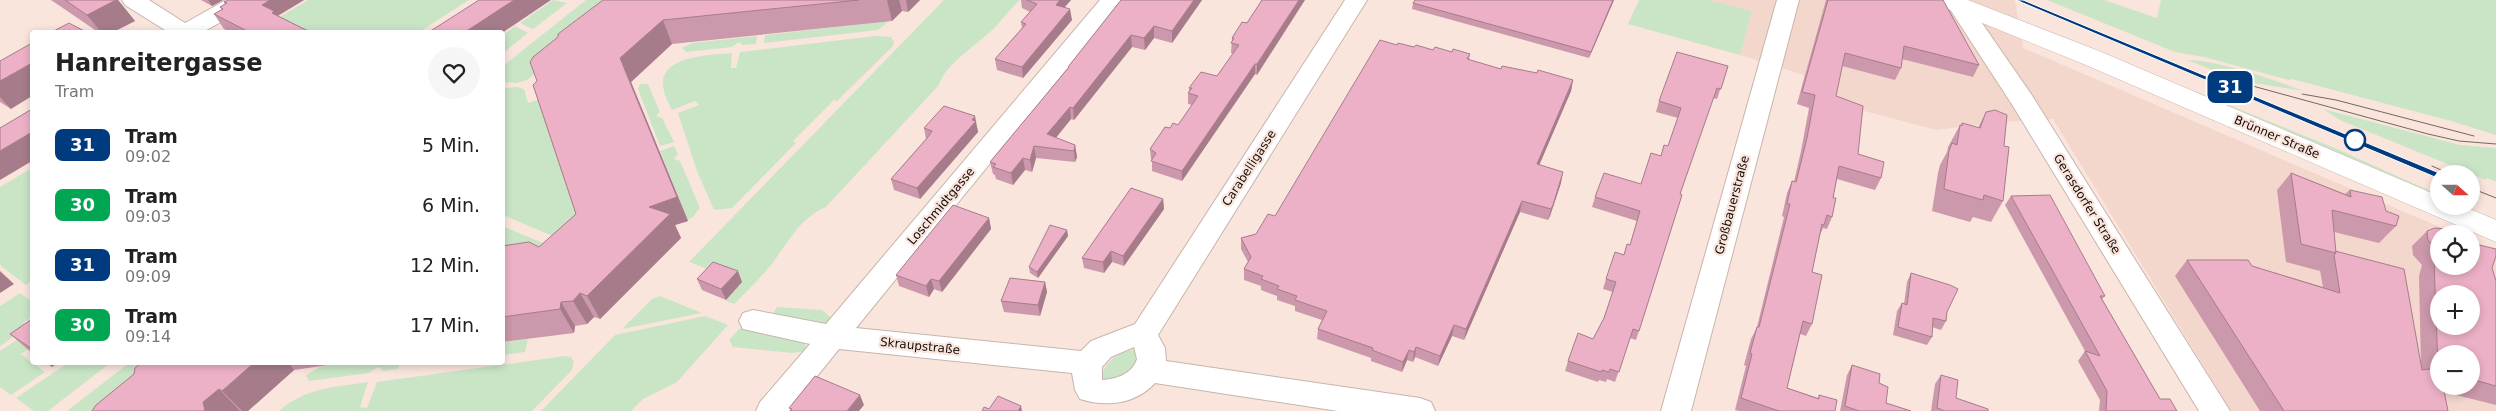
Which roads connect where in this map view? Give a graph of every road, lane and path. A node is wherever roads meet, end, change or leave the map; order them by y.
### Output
1 (133, 0) edge
2 (243, 0) edge
3 (1112, 0) edge
4 (1356, 0) edge
5 (1788, 0) edge
6 (1996, 0) edge
7 (1953, 2) edge
8 (182, 30) edge
9 (189, 30) edge
10 (2430, 184) edge
11 (2480, 206) edge
12 (2496, 212) edge
13 (2496, 232) edge
14 (753, 321) dead end
15 (1142, 336) junction
16 (832, 337) junction
17 (1087, 363) junction
18 (1149, 370) junction
19 (1094, 402) edge
20 (771, 411) edge
21 (1420, 411) edge
22 (1676, 411) edge
23 (2215, 411) edge

1 - 8 street
2 - 9 street
3 - 16 street, Loschmidtgasse
4 - 15 street, Carabelligasse
5 - 22 street, Großbauerstraße
6 - 10 main road, Brünner Straße
7 - 13 main road, Brünner Straße
7 - 23 street, Gerasdorfer Straße
11 - 12 main road
14 - 16 street, Skraupstraße
15 - 17 street
15 - 18 street
16 - 17 street, Skraupstraße
16 - 20 street, Loschmidtgasse
17 - 19 street
18 - 19 street
18 - 21 street

